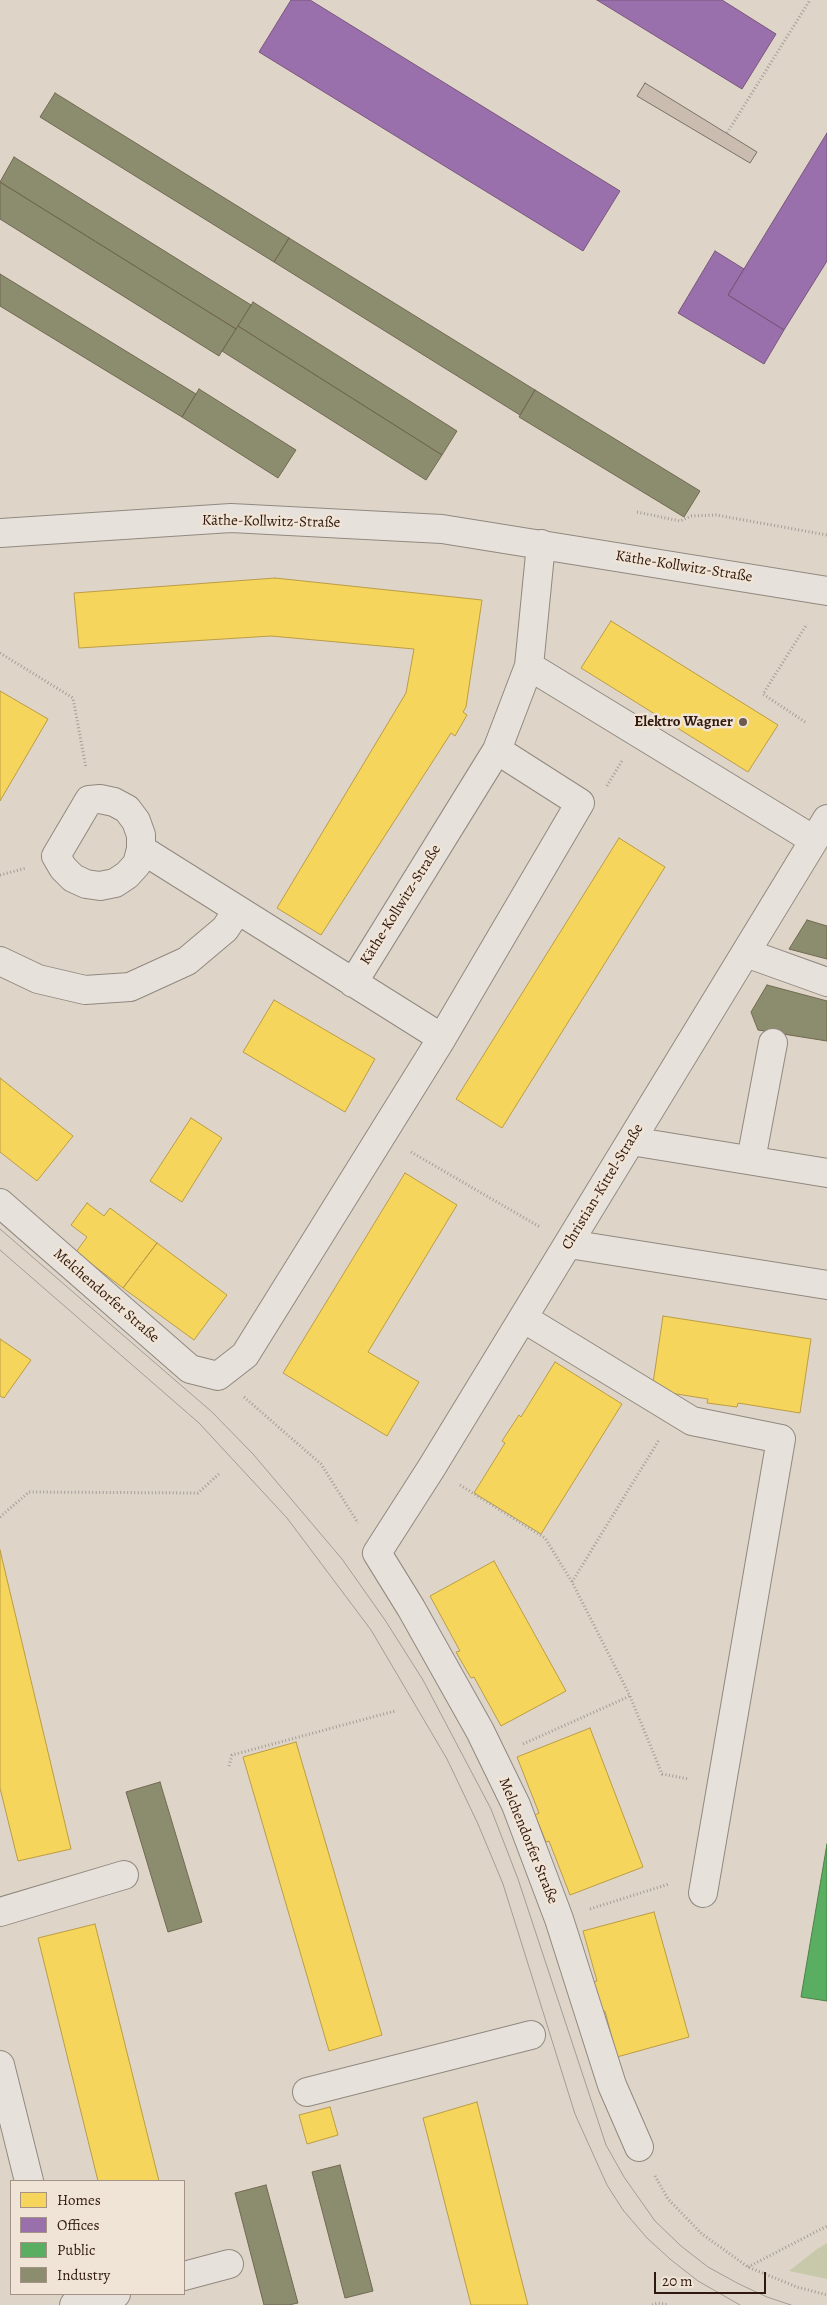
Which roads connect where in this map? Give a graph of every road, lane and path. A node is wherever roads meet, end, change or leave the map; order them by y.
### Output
1 (810, 0) edge
2 (728, 133) dead end
3 (637, 512) dead end
4 (0, 533) edge
5 (827, 535) edge
6 (541, 544) junction
7 (827, 591) edge
8 (807, 624) dead end
9 (0, 653) edge
10 (529, 666) junction
11 (805, 722) dead end
12 (497, 750) junction
13 (626, 755) dead end
14 (605, 789) dead end
15 (89, 800) junction
16 (821, 829) edge
17 (142, 849) junction
18 (237, 911) junction
19 (746, 953) junction
20 (0, 961) edge
21 (827, 982) edge
22 (353, 983) junction
23 (442, 1038) junction
24 (773, 1043) dead end
25 (383, 1136) junction
26 (631, 1141) junction
27 (751, 1160) junction
28 (827, 1173) edge
29 (0, 1203) edge
30 (569, 1244) junction
31 (827, 1285) edge
32 (523, 1318) junction
33 (218, 1376) junction
34 (676, 1412) junction
35 (432, 1467) junction
36 (220, 1473) dead end
37 (0, 1517) edge
38 (377, 1553) junction
39 (572, 1582) junction
40 (630, 1696) junction
41 (395, 1711) dead end
42 (493, 1758) junction
43 (229, 1766) dead end
44 (722, 1784) junction
45 (124, 1875) dead end
46 (704, 1890) joint
47 (0, 1912) edge
48 (559, 1919) junction
49 (531, 2035) dead end
50 (0, 2065) edge
51 (307, 2092) dead end
52 (639, 2147) joint
53 (29, 2180) edge
54 (827, 2226) edge
55 (229, 2264) dead end
56 (748, 2267) junction
57 (185, 2276) edge
58 (112, 2295) edge
59 (827, 2296) edge
60 (74, 2305) edge
61 (652, 2305) edge
62 (669, 2305) edge

1 - 2 path
3 - 5 path
4 - 6 street, Käthe-Kollwitz-Straße
6 - 7 street, Käthe-Kollwitz-Straße
6 - 10 street, Käthe-Kollwitz-Straße
8 - 11 path
9 - 15 path
10 - 12 street, Käthe-Kollwitz-Straße
10 - 16 street
12 - 22 street, Käthe-Kollwitz-Straße
12 - 23 street
13 - 14 path
15 - 17 street
15 - 17 street
16 - 19 street, Christian-Kittel-Straße
17 - 18 street
18 - 20 street
18 - 22 street
19 - 21 street
19 - 26 street, Christian-Kittel-Straße
22 - 23 street
23 - 25 street
24 - 27 street
25 - 30 path
25 - 33 street
26 - 27 street
26 - 30 street, Christian-Kittel-Straße
27 - 28 street
29 - 33 street, Melchendorfer Straße
30 - 31 street
30 - 32 street, Christian-Kittel-Straße
32 - 34 street
32 - 35 street, Christian-Kittel-Straße
33 - 38 path
34 - 39 path
34 - 44 street
35 - 38 street, Christian-Kittel-Straße
35 - 39 path
36 - 37 path
38 - 42 street, Melchendorfer Straße
39 - 40 path
40 - 42 path
40 - 44 path
41 - 43 path
42 - 48 street, Melchendorfer Straße
44 - 46 street
45 - 47 street
46 - 48 path
48 - 52 street, Melchendorfer Straße
49 - 51 street
50 - 53 street
52 - 56 path
54 - 56 path
55 - 57 street
56 - 59 path
58 - 60 street
61 - 62 path

